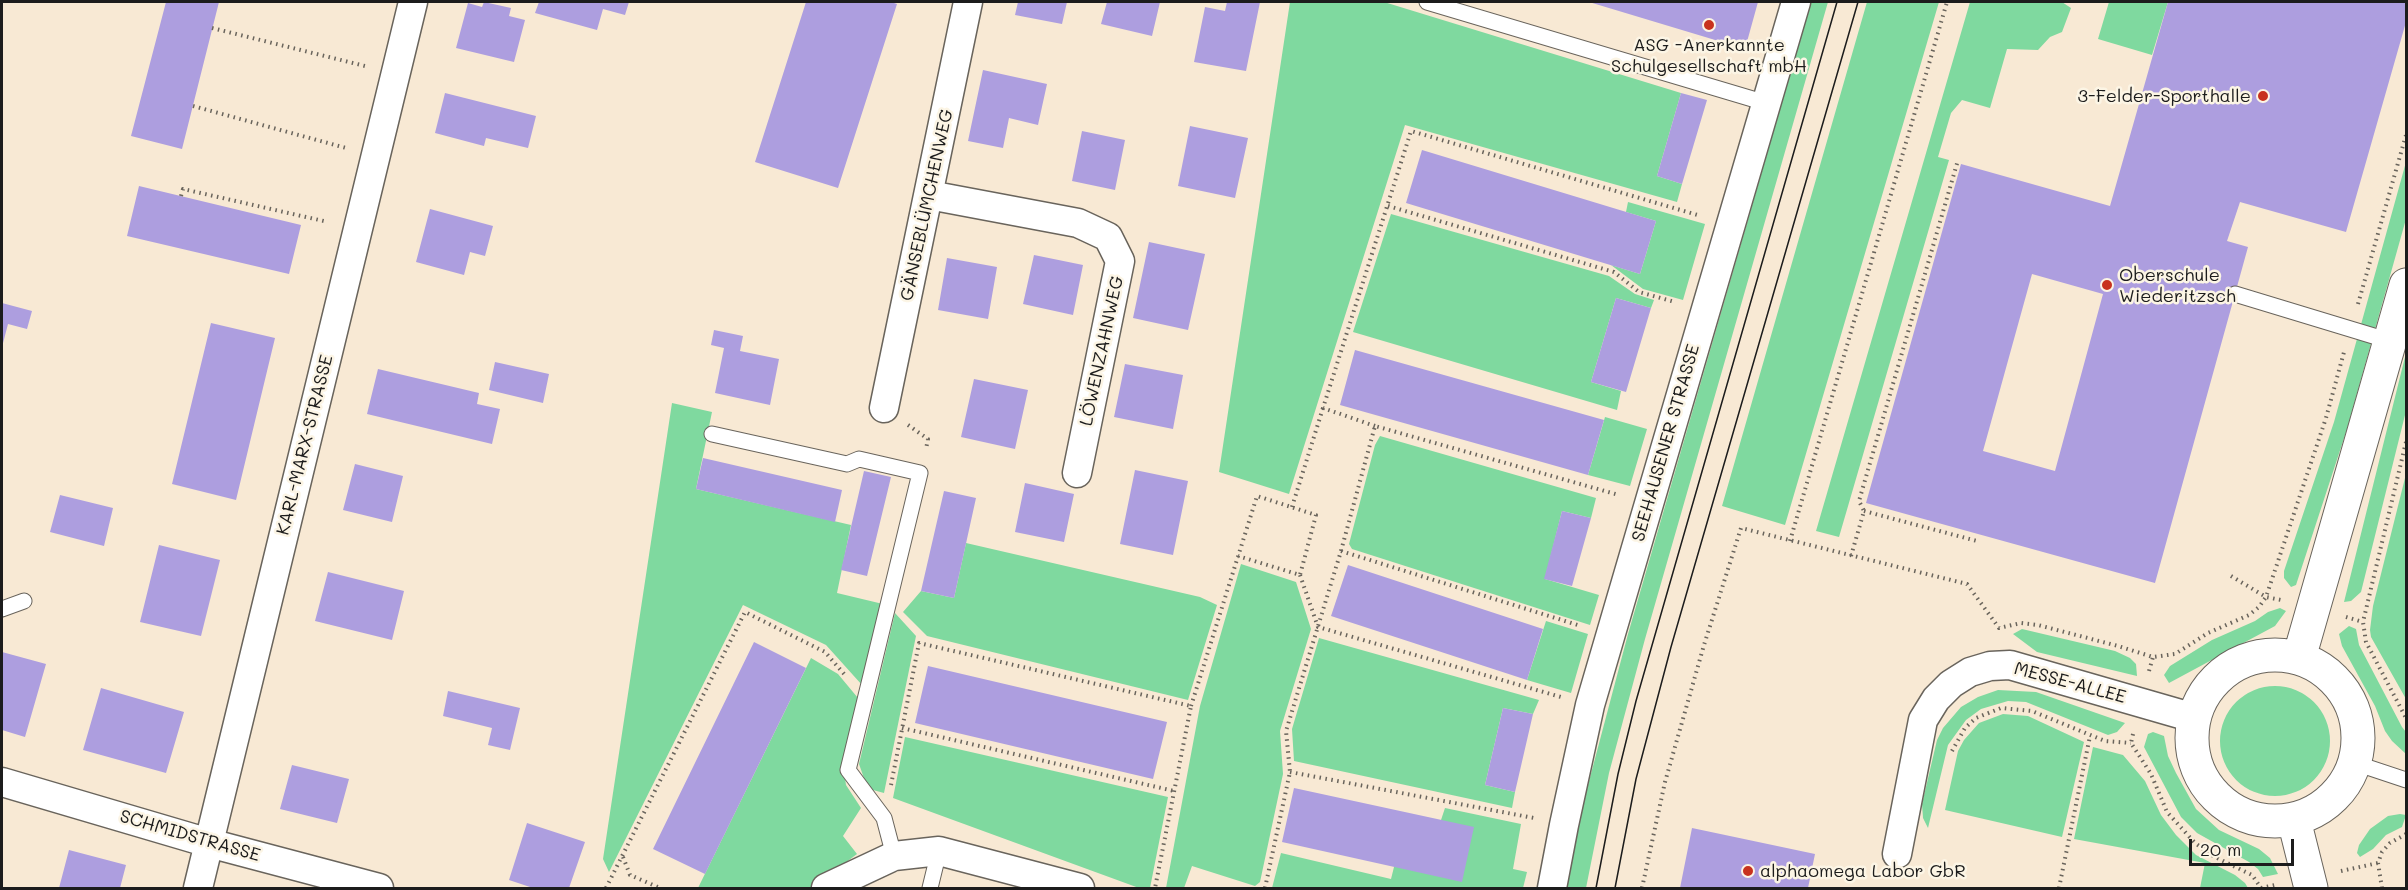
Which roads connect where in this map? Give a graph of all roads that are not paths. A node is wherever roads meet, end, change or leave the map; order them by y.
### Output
1 (413, 2) edge
2 (968, 2) edge
3 (1427, 2) edge
4 (1796, 2) edge
5 (1766, 103) junction
6 (928, 195) junction
7 (2406, 285) edge
8 (2235, 294) dead end
9 (2390, 341) junction
10 (884, 408) road end
11 (712, 434) dead end
12 (1077, 473) dead end
13 (24, 601) dead end
14 (2, 609) edge
15 (2299, 658) junction
16 (2194, 718) junction
17 (2355, 763) junction
18 (2406, 780) edge
19 (2, 782) edge
20 (2294, 820) junction
21 (209, 843) junction
22 (939, 851) junction
23 (1897, 854) dead end
24 (894, 856) junction
25 (198, 888) edge
26 (379, 888) edge
27 (826, 888) edge
28 (930, 888) edge
29 (1080, 888) edge
30 (1552, 888) edge
31 (2311, 888) edge

1 - 21 street, KARL-MARX-STRASSE
2 - 6 street, GÄNSEBLÜMCHENWEG
3 - 5 lane
4 - 5 street, SEEHAUSENER STRASSE
5 - 30 street, SEEHAUSENER STRASSE
6 - 10 street, GÄNSEBLÜMCHENWEG
6 - 12 street, LÖWENZAHNWEG
7 - 9 main road
8 - 9 lane
9 - 15 main road
11 - 24 lane
13 - 14 lane
15 - 16 main road
15 - 17 main road
16 - 20 main road
16 - 23 street, MESSE-ALLEE
17 - 18 lane
17 - 20 main road
19 - 21 street, SCHMIDSTRASSE
20 - 31 main road
21 - 25 street, KARL-MARX-STRASSE
21 - 26 street, SCHMIDSTRASSE
22 - 24 street
22 - 28 lane
22 - 29 street
24 - 27 street

